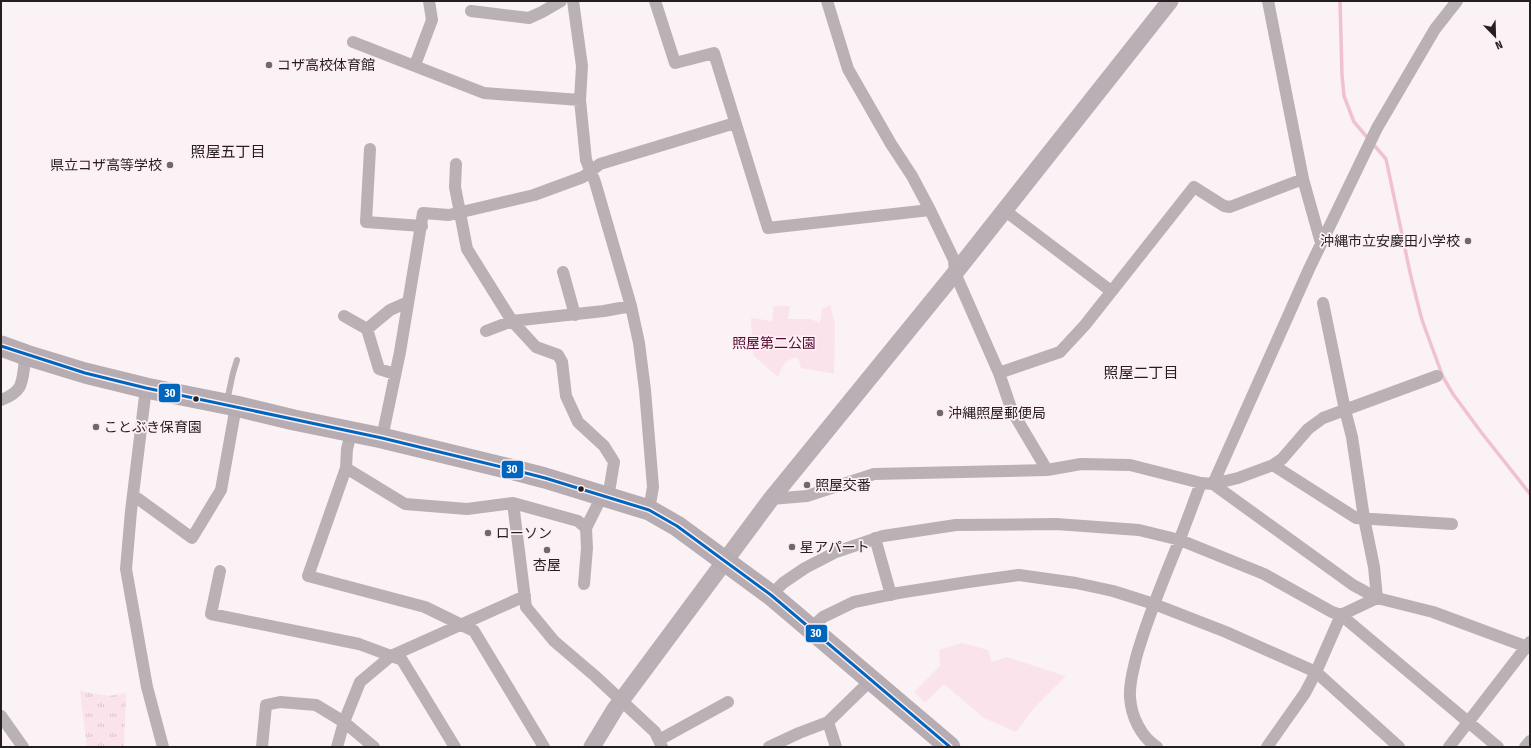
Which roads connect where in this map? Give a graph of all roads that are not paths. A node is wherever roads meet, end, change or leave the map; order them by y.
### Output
1 (429, 1) edge
2 (561, 1) edge
3 (573, 1) edge
4 (654, 1) edge
5 (827, 1) edge
6 (1170, 1) edge
7 (1268, 1) edge
8 (1457, 1) edge
9 (471, 11) dead end
10 (353, 42) dead end
11 (414, 65) junction
12 (580, 100) junction
13 (735, 123) junction
14 (370, 149) dead end
15 (456, 164) dead end
16 (590, 171) junction
17 (1303, 179) junction
18 (930, 210) junction
19 (1004, 210) junction
20 (460, 212) junction
21 (422, 226) junction
22 (1321, 243) junction
23 (563, 272) dead end
24 (955, 273) junction
25 (1111, 291) junction
26 (408, 302) junction
27 (1323, 303) dead end
28 (631, 306) junction
29 (575, 315) junction
30 (344, 316) dead end
31 (512, 321) junction
32 (367, 328) junction
33 (486, 331) dead end
34 (1, 346) edge
35 (26, 355) junction
36 (237, 360) dead end
37 (999, 372) junction
38 (395, 374) junction
39 (1437, 376) dead end
40 (146, 388) junction
41 (1, 400) edge
42 (231, 405) junction
43 (1345, 410) junction
44 (351, 432) junction
45 (382, 438) junction
46 (1273, 465) junction
47 (346, 468) junction
48 (1047, 470) junction
49 (1201, 483) junction
50 (1213, 484) junction
51 (133, 495) junction
52 (605, 497) junction
53 (771, 499) junction
54 (513, 503) junction
55 (649, 510) junction
56 (1364, 518) junction
57 (1452, 524) dead end
58 (586, 528) junction
59 (876, 538) junction
60 (1180, 540) junction
61 (725, 560) junction
62 (220, 570) dead end
63 (584, 584) dead end
64 (771, 595) junction
65 (891, 595) junction
66 (525, 596) junction
67 (1377, 598) junction
68 (1154, 604) junction
69 (1341, 615) junction
70 (460, 624) junction
71 (811, 628) junction
72 (1528, 645) edge
73 (391, 656) junction
74 (1316, 672) junction
75 (871, 680) junction
76 (728, 702) dead end
77 (1, 716) edge
78 (344, 722) junction
79 (828, 722) junction
80 (1467, 722) junction
81 (1530, 741) edge
82 (660, 744) edge
83 (1152, 744) edge
84 (1269, 746) edge
85 (23, 747) edge
86 (163, 747) edge
87 (262, 747) edge
88 (337, 747) edge
89 (374, 747) edge
90 (455, 747) edge
91 (544, 747) edge
92 (592, 747) edge
93 (769, 747) edge
94 (836, 747) edge
95 (950, 747) edge
96 (1399, 747) edge
97 (1449, 747) edge
98 (1498, 747) edge
99 (1525, 747) edge

1 - 11 street
2 - 9 street
3 - 12 street
4 - 13 street
5 - 18 street
6 - 19 street
7 - 17 street
8 - 22 street
10 - 11 street
11 - 12 street
12 - 16 street
13 - 16 street
13 - 18 street
14 - 21 street
15 - 20 street
16 - 20 street
16 - 28 street
17 - 22 street
17 - 25 street
18 - 24 street
19 - 24 street
19 - 25 street
20 - 21 street
20 - 31 street
21 - 26 street
22 - 50 street
23 - 29 street
24 - 37 street
24 - 53 street
25 - 37 street
26 - 32 street
26 - 38 street
27 - 43 street
28 - 29 street
28 - 55 street
29 - 31 street
30 - 32 street
31 - 33 street
31 - 52 street
32 - 38 street
34 - 35 highway
35 - 40 highway
35 - 41 street
36 - 42 lane
37 - 48 street
38 - 45 street
39 - 43 street
40 - 42 highway
40 - 51 street
42 - 44 highway
42 - 51 street
43 - 46 street
43 - 56 street
44 - 45 highway
44 - 47 street
45 - 52 highway
46 - 50 street
46 - 56 street
47 - 54 street
47 - 70 street
48 - 49 street
48 - 53 street
49 - 50 street
49 - 60 street
50 - 67 street
51 - 86 street
52 - 55 highway
52 - 58 street
53 - 61 street
54 - 58 street
54 - 66 street
55 - 61 highway
56 - 57 street
56 - 67 street
58 - 63 street
59 - 60 street
59 - 64 street
59 - 65 street
60 - 68 street
60 - 69 street
61 - 64 highway
61 - 92 street
62 - 73 street
64 - 71 highway
65 - 68 street
65 - 71 street
66 - 70 street
66 - 82 street
67 - 69 street
67 - 72 street
68 - 74 street
68 - 83 street
69 - 74 street
69 - 80 street
70 - 73 street
70 - 91 street
71 - 75 highway
72 - 80 street
73 - 78 street
73 - 90 street
74 - 84 street
74 - 96 street
75 - 79 street
75 - 95 highway
76 - 82 street
77 - 85 street
78 - 87 street
78 - 88 street
78 - 89 street
79 - 93 street
79 - 94 street
80 - 97 street
80 - 98 street
81 - 99 street

